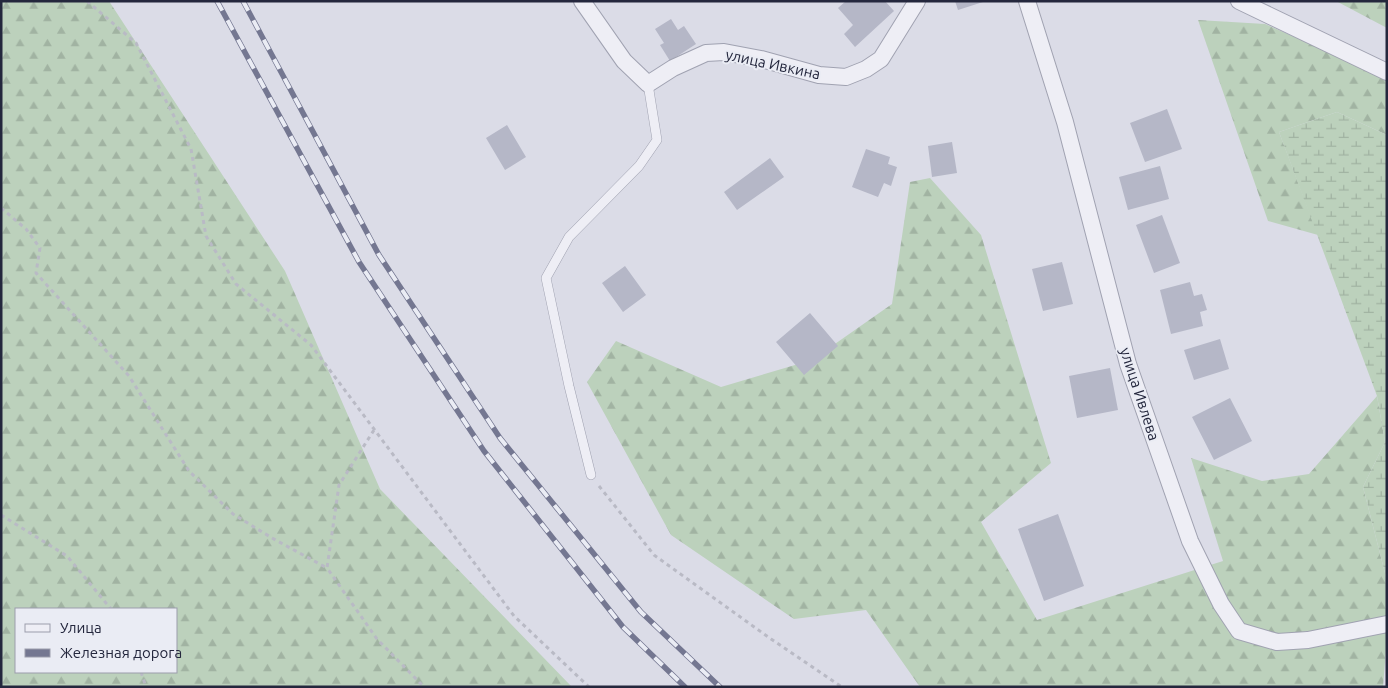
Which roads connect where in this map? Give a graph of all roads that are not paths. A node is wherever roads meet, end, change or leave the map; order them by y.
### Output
1 (582, 1) edge
2 (917, 1) edge
3 (1026, 1) edge
4 (1239, 1) edge
5 (1387, 72) edge
6 (648, 84) junction
7 (591, 475) road end
8 (1387, 624) edge

1 - 6 street
2 - 6 street, улица Ивкина
3 - 8 street, улица Ивлева
4 - 5 street
6 - 7 lane

